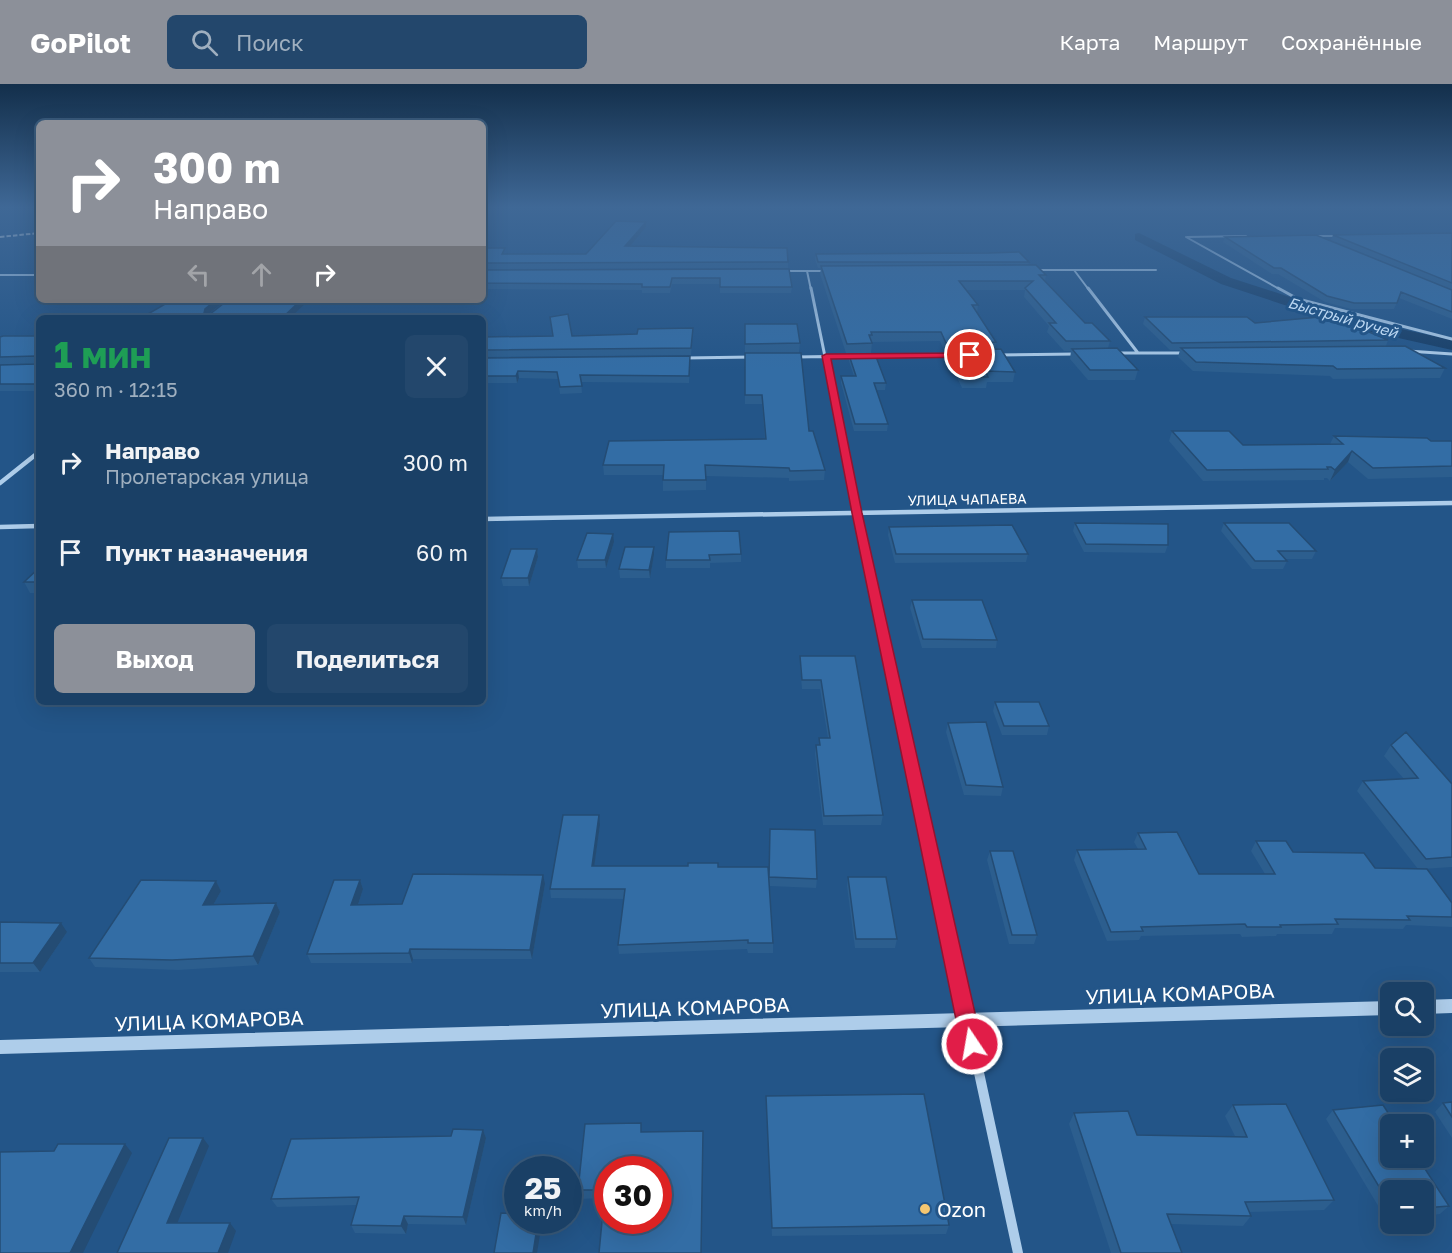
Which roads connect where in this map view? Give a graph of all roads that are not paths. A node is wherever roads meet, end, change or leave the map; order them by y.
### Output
1 (1231, 262) edge
2 (1027, 270) edge
3 (1074, 270) junction
4 (1156, 270) dead end
5 (784, 271) edge
6 (807, 271) junction
7 (830, 271) edge
8 (0, 275) edge
9 (36, 275) edge
10 (1452, 339) edge
11 (1399, 351) edge
12 (1197, 352) edge
13 (1102, 353) edge
14 (1138, 353) junction
15 (1078, 354) edge
16 (1452, 354) edge
17 (958, 355) edge
18 (994, 355) edge
19 (826, 356) junction
20 (755, 357) edge
21 (791, 357) edge
22 (684, 358) edge
23 (36, 454) edge
24 (0, 483) edge
25 (1452, 502) edge
26 (857, 513) junction
27 (486, 519) edge
28 (0, 526) edge
29 (36, 526) edge
30 (1452, 1006) edge
31 (1434, 1007) edge
32 (1380, 1008) edge
33 (967, 1021) junction
34 (0, 1047) edge
35 (1018, 1253) edge

1 - 10 street
2 - 3 street
3 - 4 street
3 - 14 street
5 - 6 street
6 - 7 street
6 - 19 street
8 - 9 street
11 - 16 street
12 - 14 street
13 - 14 street
15 - 18 street
17 - 19 street
19 - 21 street
19 - 26 street
20 - 22 street
23 - 24 street
25 - 26 street, УЛИЦА ЧАПАЕВА
26 - 27 street, УЛИЦА ЧАПАЕВА
26 - 33 street
28 - 29 street
30 - 31 street
32 - 33 street, УЛИЦА КОМАРОВА
33 - 34 street, УЛИЦА КОМАРОВА
33 - 35 street

